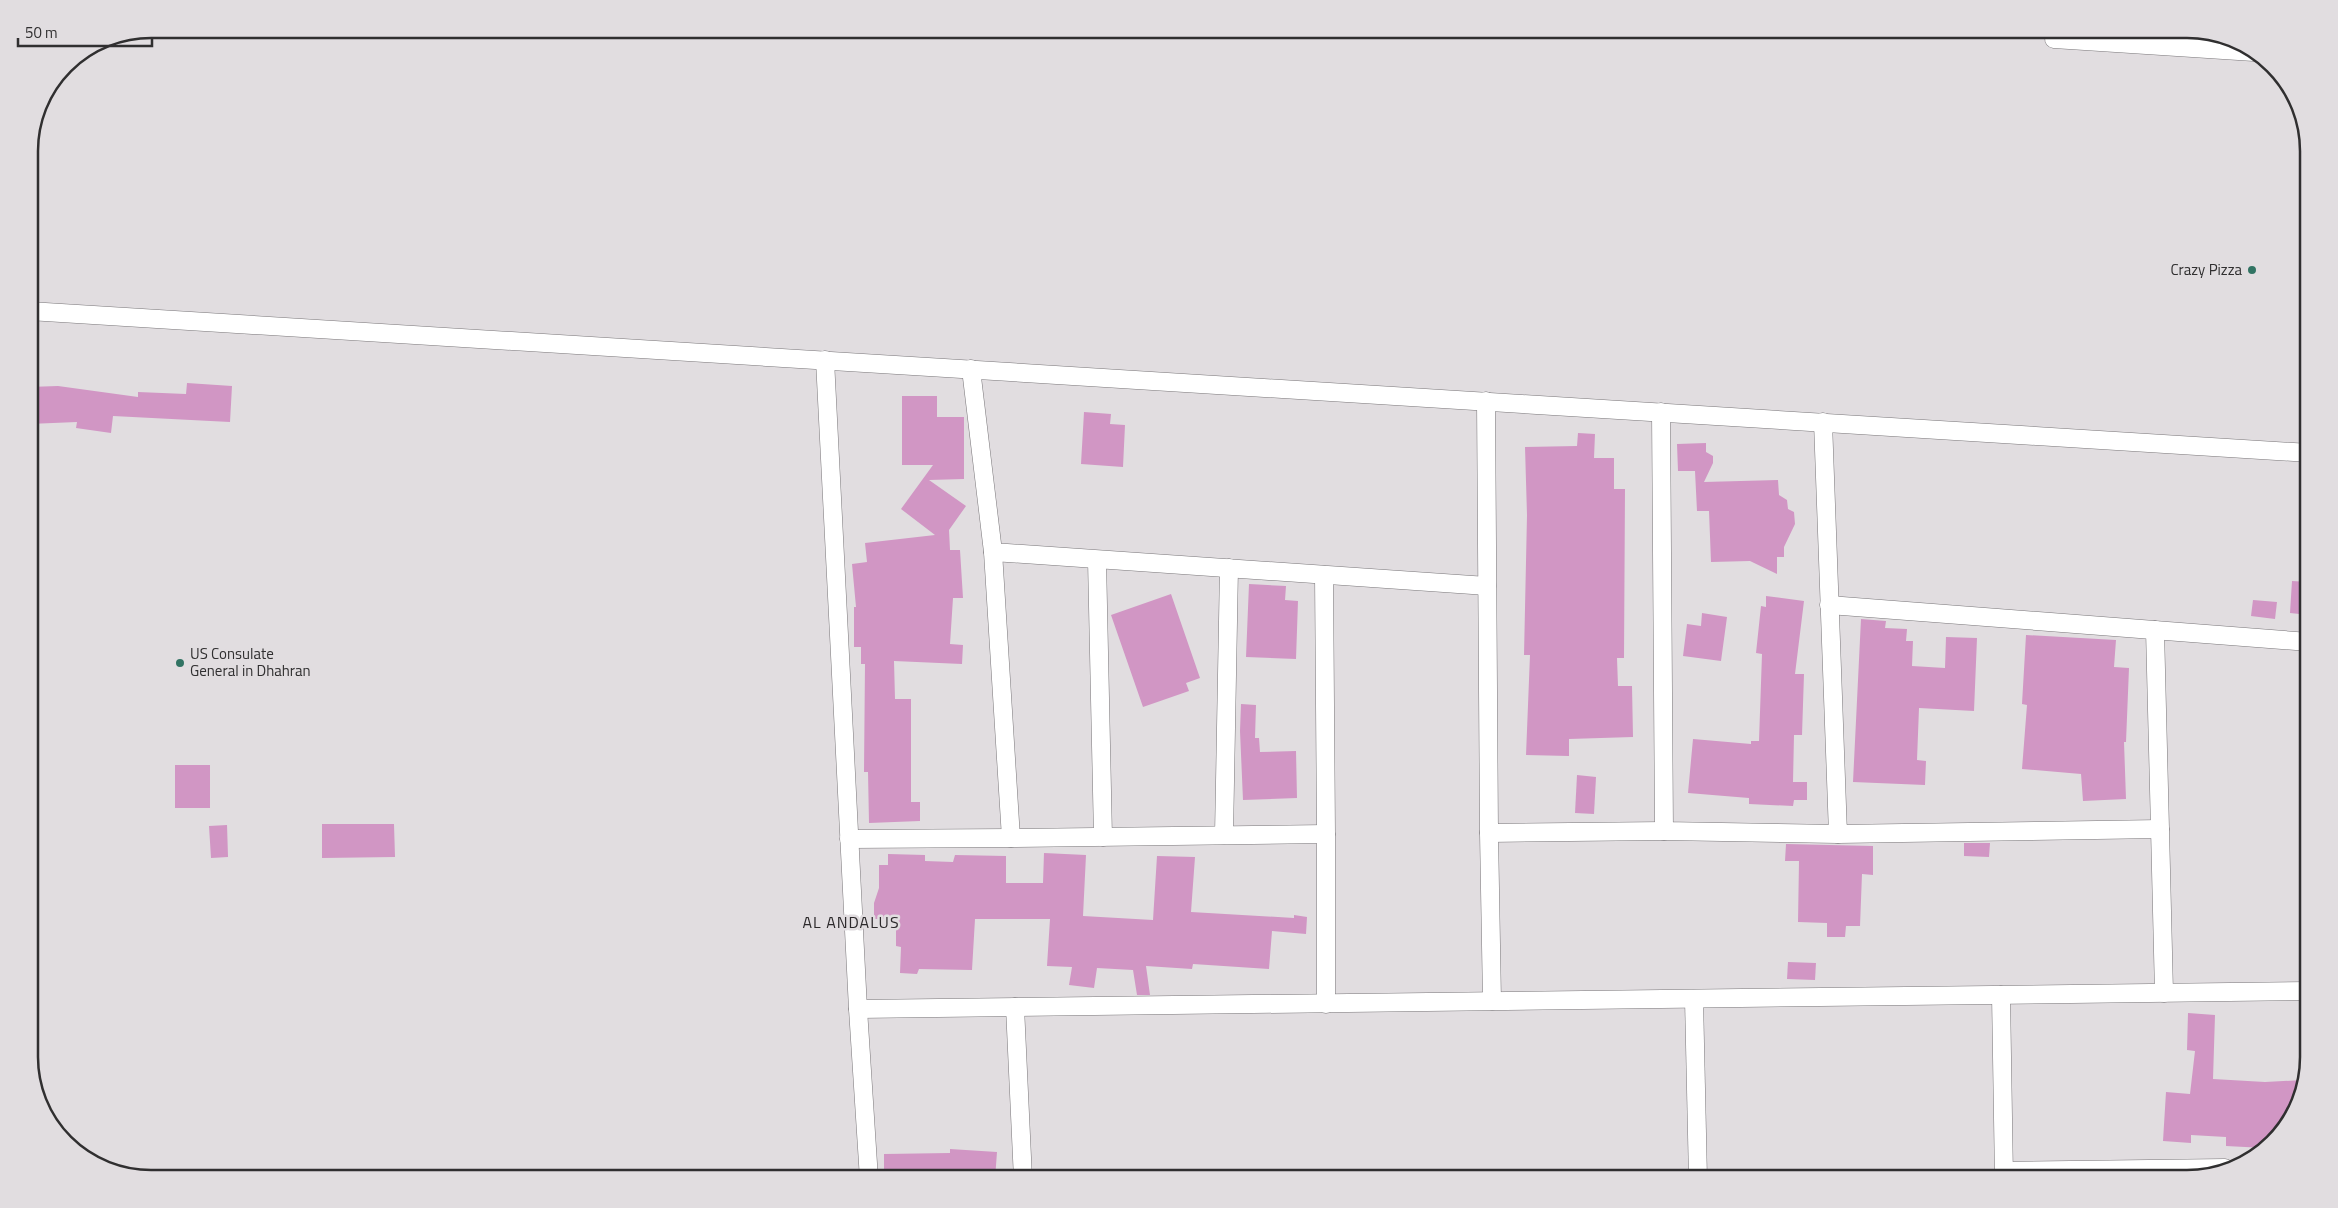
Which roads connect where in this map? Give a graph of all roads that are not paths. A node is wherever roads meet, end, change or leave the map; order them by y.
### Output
1 (2054, 38) edge
2 (2240, 51) edge
3 (38, 312) edge
4 (825, 360) junction
5 (971, 369) junction
6 (1486, 401) junction
7 (1661, 412) junction
8 (1822, 422) junction
9 (2300, 452) edge
10 (992, 552) junction
11 (1097, 560) junction
12 (1229, 568) junction
13 (1324, 575) junction
14 (1487, 586) junction
15 (1829, 605) junction
16 (2155, 630) junction
17 (2300, 641) edge
18 (2160, 829) junction
19 (1664, 831) junction
20 (1326, 834) junction
21 (1489, 834) junction
22 (1838, 834) junction
23 (1224, 835) junction
24 (1103, 837) junction
25 (1011, 838) junction
26 (849, 839) junction
27 (2300, 991) edge
28 (2164, 993) junction
29 (2001, 995) junction
30 (1694, 999) junction
31 (1492, 1001) junction
32 (1326, 1004) junction
33 (1016, 1007) junction
34 (858, 1009) junction
35 (2209, 1169) edge
36 (868, 1170) edge
37 (1023, 1170) edge
38 (1698, 1170) edge
39 (2004, 1170) edge
40 (2163, 1170) edge

1 - 2 street
3 - 4 street
4 - 5 street
4 - 26 street
5 - 6 street
5 - 10 street
6 - 7 street
6 - 14 street
7 - 8 street
7 - 19 street
8 - 9 street
8 - 15 street
10 - 11 street
10 - 25 street
11 - 12 street
11 - 24 street
12 - 13 street
12 - 23 street
13 - 14 street
13 - 20 street
14 - 21 street
15 - 16 street
15 - 22 street
16 - 17 street
16 - 18 street
18 - 22 street
18 - 28 street
19 - 21 street
19 - 22 street
20 - 23 street
20 - 32 street
21 - 31 street
23 - 24 street
24 - 25 street
25 - 26 street
26 - 34 street
27 - 28 street
28 - 29 street
29 - 30 street
29 - 39 street
30 - 31 street
30 - 38 street
31 - 32 street
32 - 33 street
33 - 34 street
33 - 37 street
34 - 36 street
35 - 40 street

